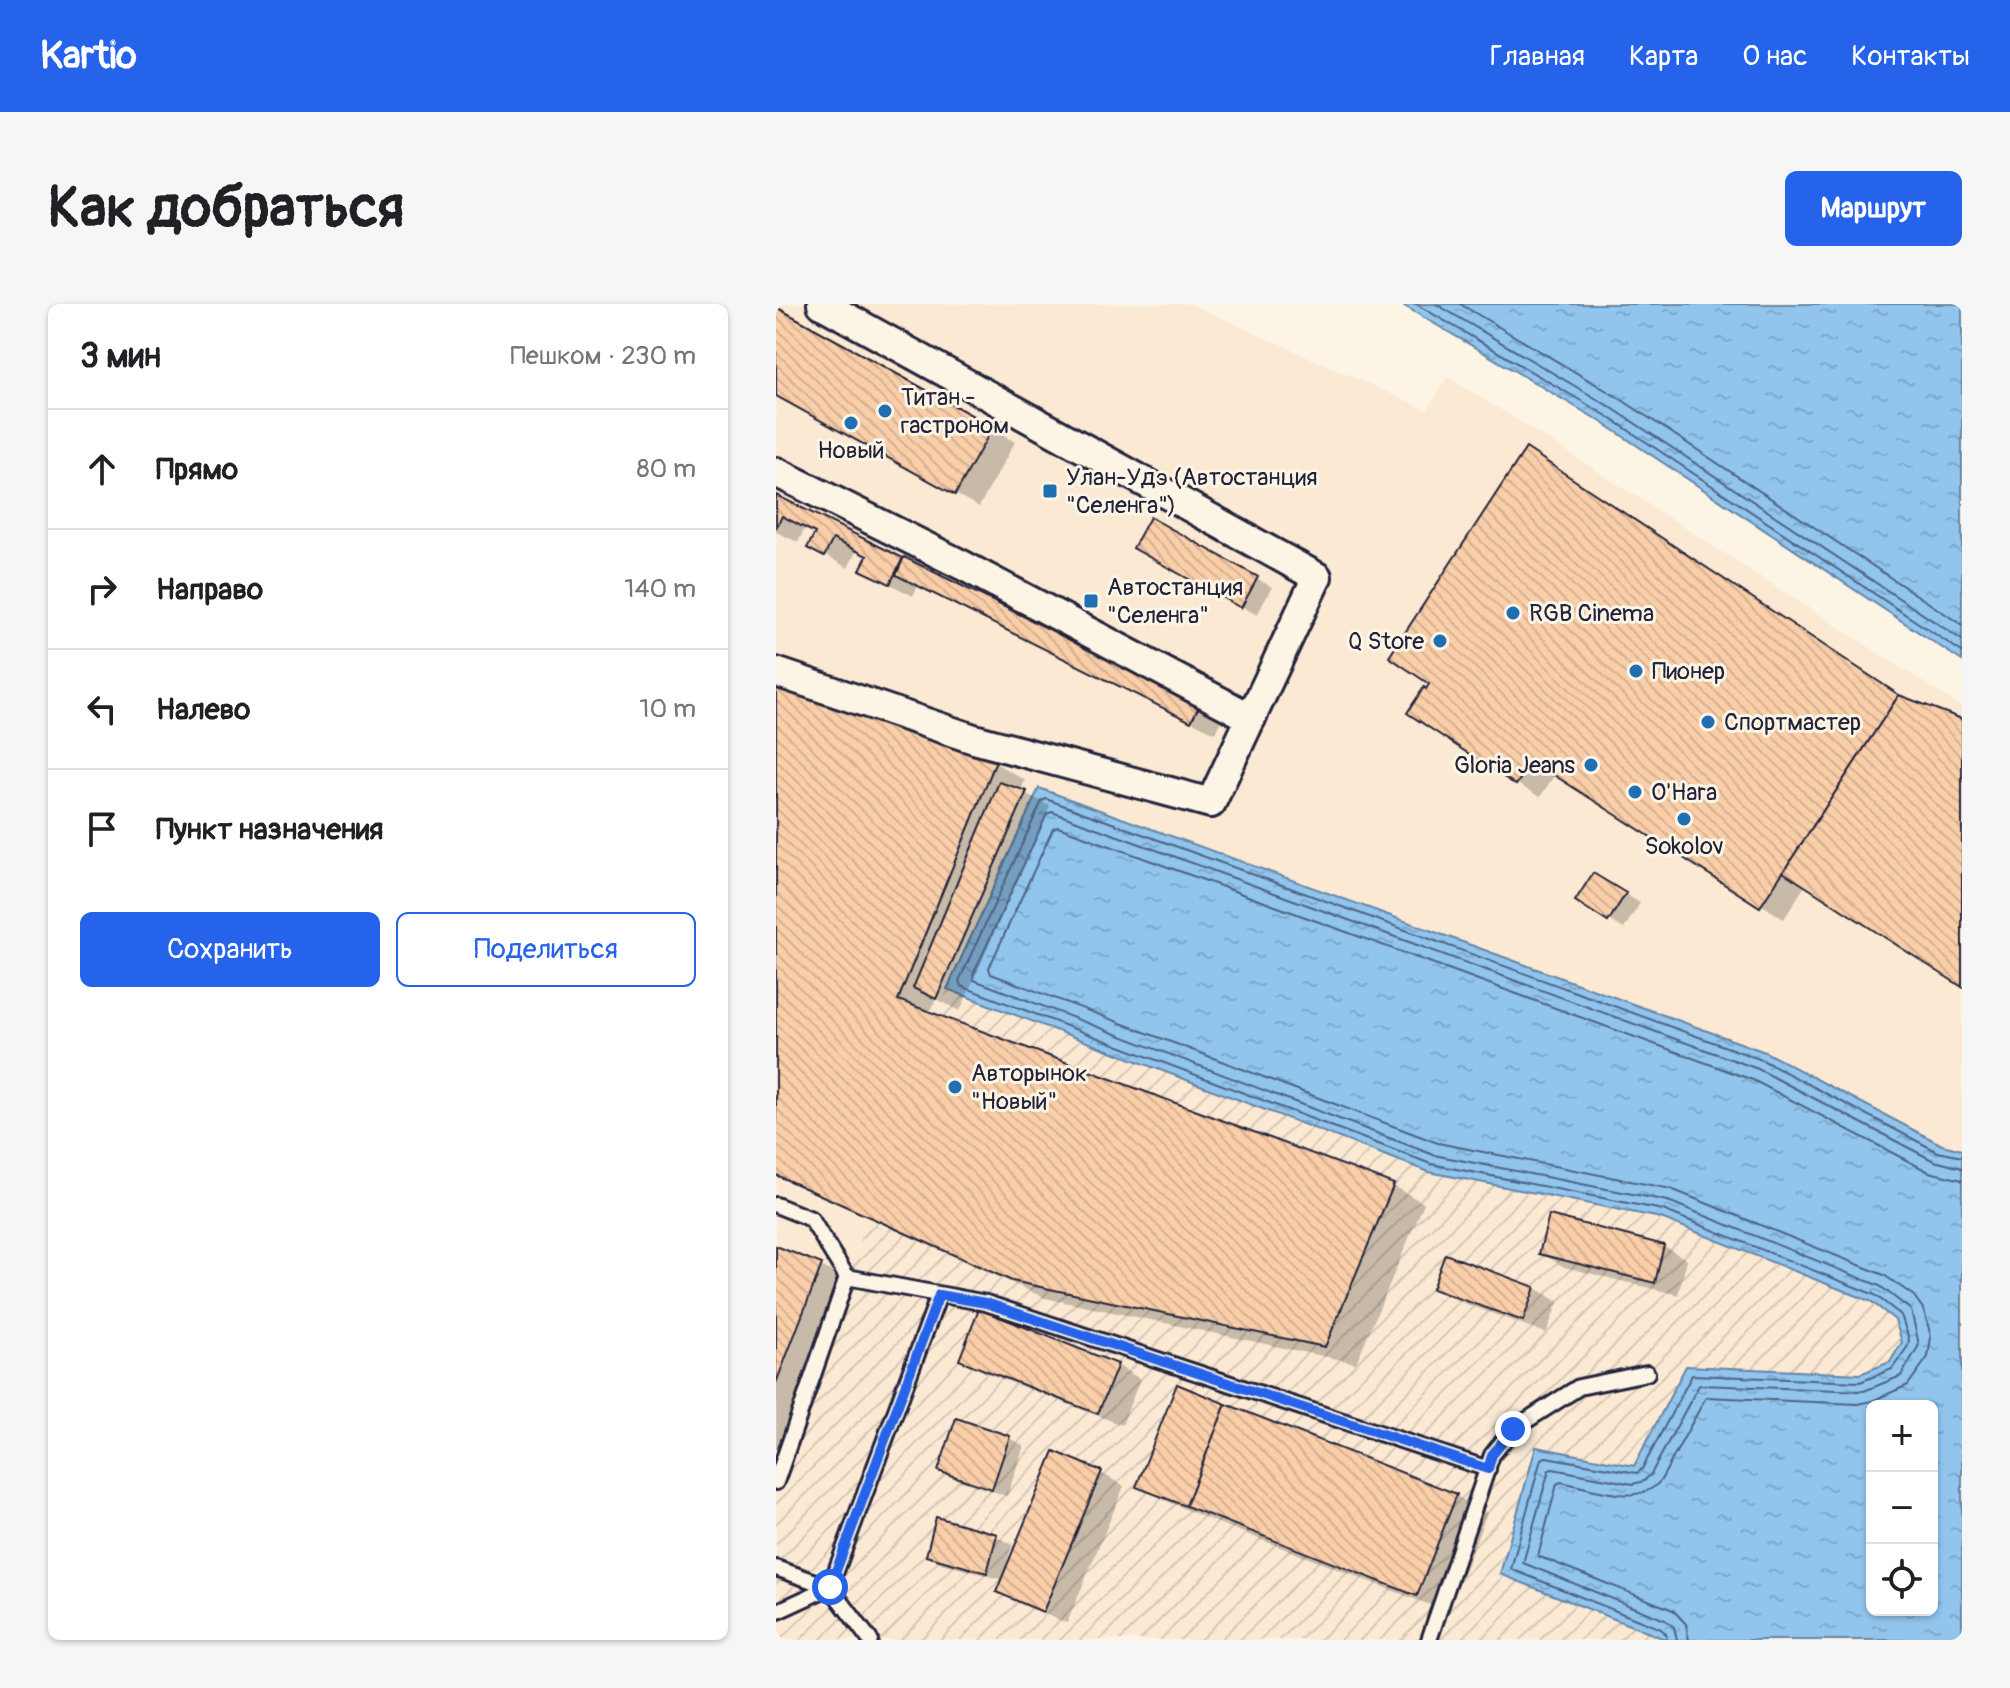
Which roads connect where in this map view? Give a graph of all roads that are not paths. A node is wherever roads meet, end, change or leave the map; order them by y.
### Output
1 (822, 304) edge
2 (776, 472) edge
3 (776, 672) edge
4 (1251, 718) junction
5 (776, 1205) edge
6 (847, 1277) junction
7 (939, 1295) junction
8 (1647, 1373) dead end
9 (1488, 1469) junction
10 (776, 1482) edge
11 (776, 1568) edge
12 (830, 1587) junction
13 (776, 1612) edge
14 (870, 1640) edge
15 (1429, 1640) edge

1 - 4 street
2 - 4 street
3 - 4 street
5 - 6 lane
6 - 7 lane
6 - 10 lane
7 - 9 lane
7 - 12 lane
8 - 9 lane
9 - 15 lane
11 - 12 lane
12 - 13 lane
12 - 14 lane

